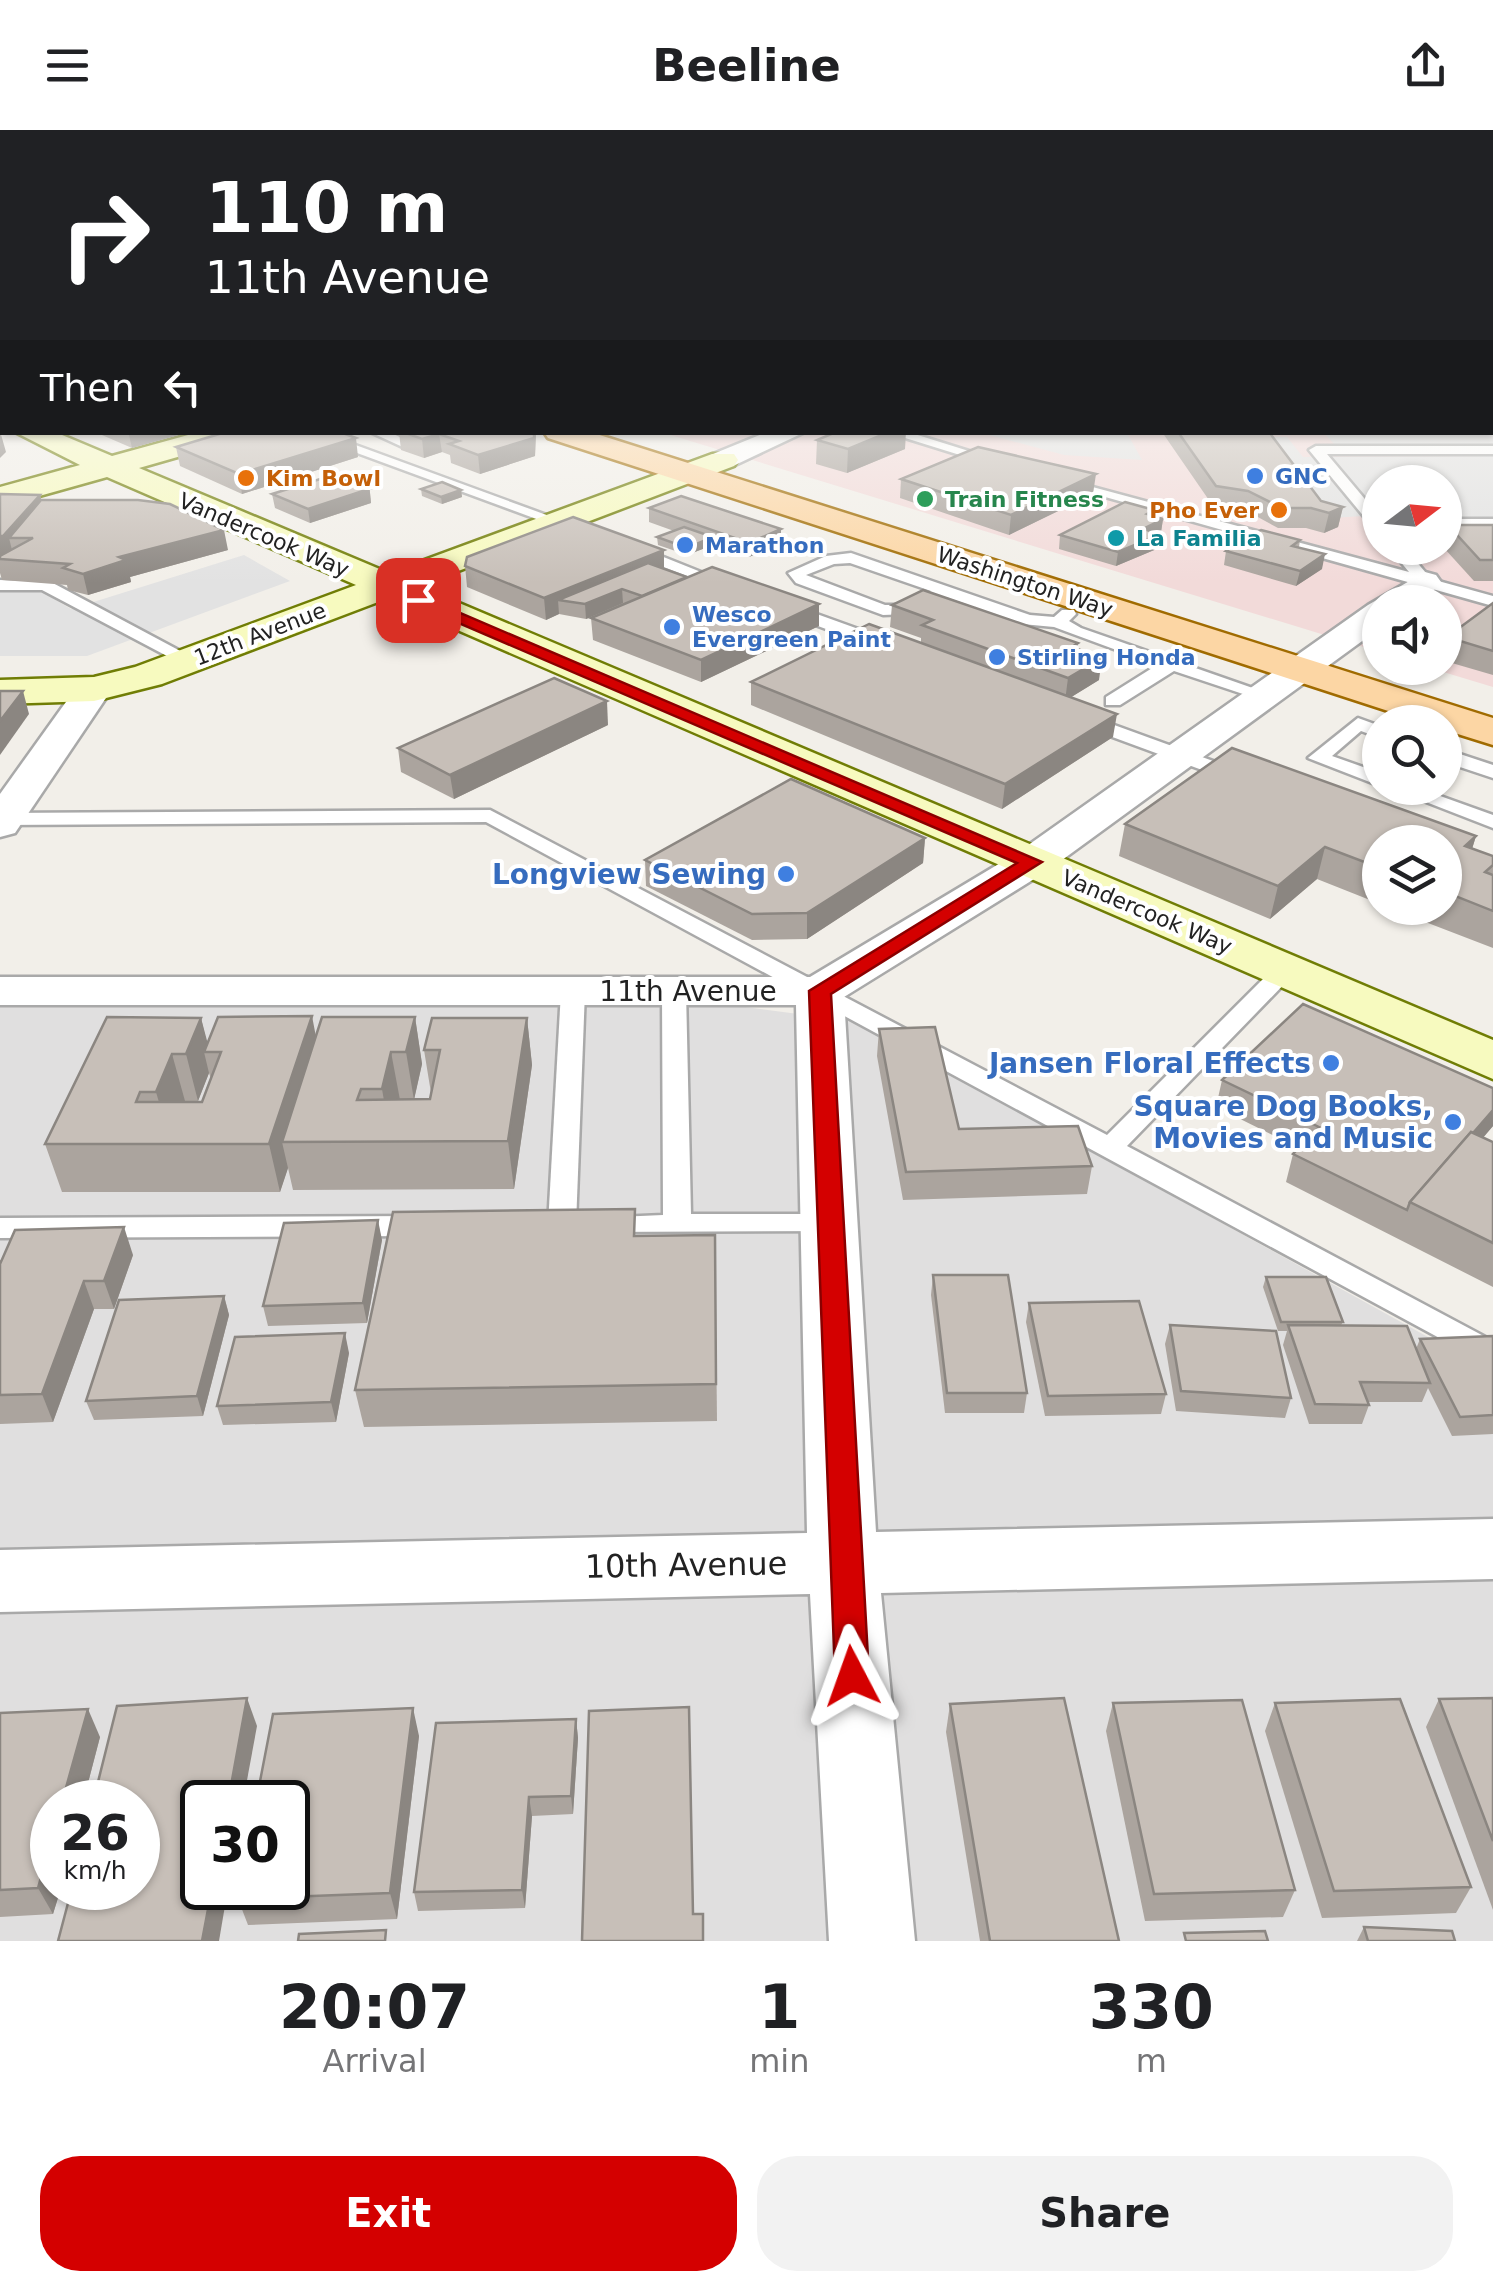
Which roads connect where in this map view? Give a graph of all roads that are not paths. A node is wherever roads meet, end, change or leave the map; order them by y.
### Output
1 (36, 435) edge
2 (224, 435) edge
3 (316, 435) edge
4 (384, 435) edge
5 (567, 435) edge
6 (646, 435) edge
7 (785, 435) edge
8 (903, 435) edge
9 (412, 446) edge
10 (1493, 450) edge
11 (166, 452) junction
12 (78, 454) junction
13 (724, 460) junction
14 (1019, 468) edge
15 (110, 470) junction
16 (1038, 473) edge
17 (688, 474) junction
18 (0, 497) edge
19 (1362, 506) edge
20 (561, 523) junction
21 (1462, 524) edge
22 (1493, 524) edge
23 (597, 536) edge
24 (615, 543) edge
25 (1411, 565) edge
26 (1425, 582) junction
27 (0, 585) edge
28 (1420, 585) edge
29 (384, 586) junction
30 (742, 591) edge
31 (945, 591) junction
32 (1493, 601) edge
33 (1090, 603) junction
34 (779, 605) edge
35 (1058, 622) junction
36 (1362, 624) edge
37 (907, 653) edge
38 (1312, 659) junction
39 (190, 661) junction
40 (1172, 664) junction
41 (1362, 665) edge
42 (1441, 685) edge
43 (94, 689) junction
44 (0, 692) edge
45 (1264, 695) junction
46 (1113, 700) dead end
47 (1493, 701) edge
48 (1072, 715) edge
49 (1362, 725) edge
50 (1493, 732) edge
51 (1183, 757) junction
52 (1462, 760) edge
53 (1490, 767) edge
54 (1362, 774) edge
55 (1255, 783) edge
56 (1446, 805) edge
57 (1, 821) edge
58 (1493, 822) edge
59 (1032, 862) junction
60 (1284, 971) junction
61 (0, 991) edge
62 (573, 991) junction
63 (674, 991) junction
64 (820, 991) junction
65 (1493, 1062) edge
66 (1110, 1148) junction
67 (677, 1224) junction
68 (829, 1224) junction
69 (446, 1226) edge
70 (0, 1228) edge
71 (1493, 1355) edge
72 (1493, 1550) edge
73 (844, 1562) junction
74 (0, 1581) edge
75 (872, 1941) edge

1 - 12 street, Vandercook Way
2 - 11 street
3 - 20 lane
4 - 9 lane
5 - 17 main road, Washington Way
6 - 13 main road, Washington Way
7 - 13 street, 12th Avenue
8 - 14 lane
10 - 19 lane
11 - 12 street
11 - 15 street
12 - 15 street, Vandercook Way
13 - 17 street, 12th Avenue
13 - 38 main road, Washington Way
15 - 18 street
15 - 29 street, Vandercook Way
16 - 26 lane
17 - 20 street, 12th Avenue
17 - 33 main road, Washington Way
20 - 23 lane
20 - 29 street, 12th Avenue
21 - 22 lane
24 - 30 lane
25 - 26 lane
26 - 28 street
26 - 32 lane
27 - 39 lane
29 - 39 street, 12th Avenue
29 - 59 street, Vandercook Way
31 - 31 lane
31 - 35 lane
33 - 35 lane
33 - 38 main road, Washington Way
34 - 37 lane
35 - 40 lane
36 - 38 street
38 - 41 main road, Washington Way
38 - 45 street
38 - 50 main road, Washington Way
39 - 43 street, 12th Avenue
40 - 45 lane
40 - 46 lane
42 - 47 main road, Washington Way
43 - 44 street, 12th Avenue
43 - 57 street
45 - 51 street
48 - 51 lane
49 - 54 lane
51 - 55 lane
51 - 59 street
52 - 53 lane
56 - 58 lane
57 - 64 lane
59 - 60 street, Vandercook Way
59 - 64 street
60 - 65 street, Vandercook Way
60 - 66 lane
61 - 62 street, 11th Avenue
62 - 63 street, 11th Avenue
62 - 67 lane
63 - 64 street, 11th Avenue
63 - 67 lane
64 - 66 lane
64 - 68 street
66 - 71 lane
67 - 68 lane
68 - 73 street
69 - 70 lane
72 - 73 street, 10th Avenue
73 - 74 street, 10th Avenue
73 - 75 street

